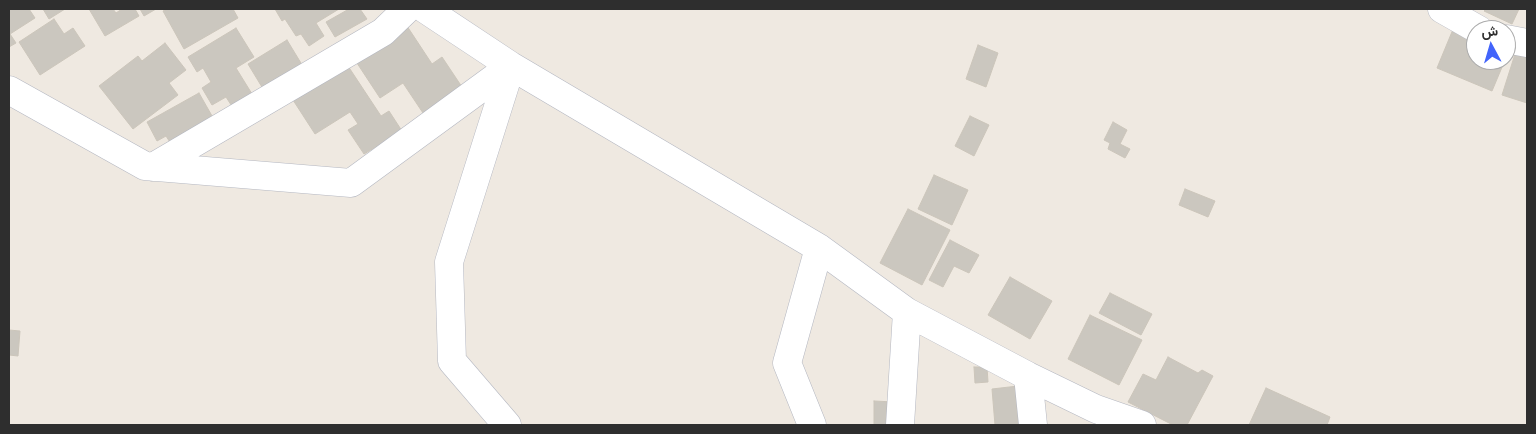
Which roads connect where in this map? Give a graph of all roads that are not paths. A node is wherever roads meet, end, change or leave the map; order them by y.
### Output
1 (407, 9) edge
2 (425, 9) edge
3 (1442, 9) edge
4 (1466, 23) edge
5 (511, 66) junction
6 (9, 90) edge
7 (153, 167) junction
8 (819, 248) junction
9 (907, 312) junction
10 (1028, 376) junction
11 (1097, 417) edge
12 (507, 425) edge
13 (812, 425) edge
14 (900, 425) edge
15 (1033, 425) edge
16 (1142, 425) edge

1 - 7 street
2 - 5 street
3 - 4 street
5 - 7 street
5 - 8 street
5 - 12 street
6 - 7 street
8 - 9 street
8 - 13 street
9 - 10 street
9 - 14 street
10 - 11 street
10 - 15 street
11 - 16 street

